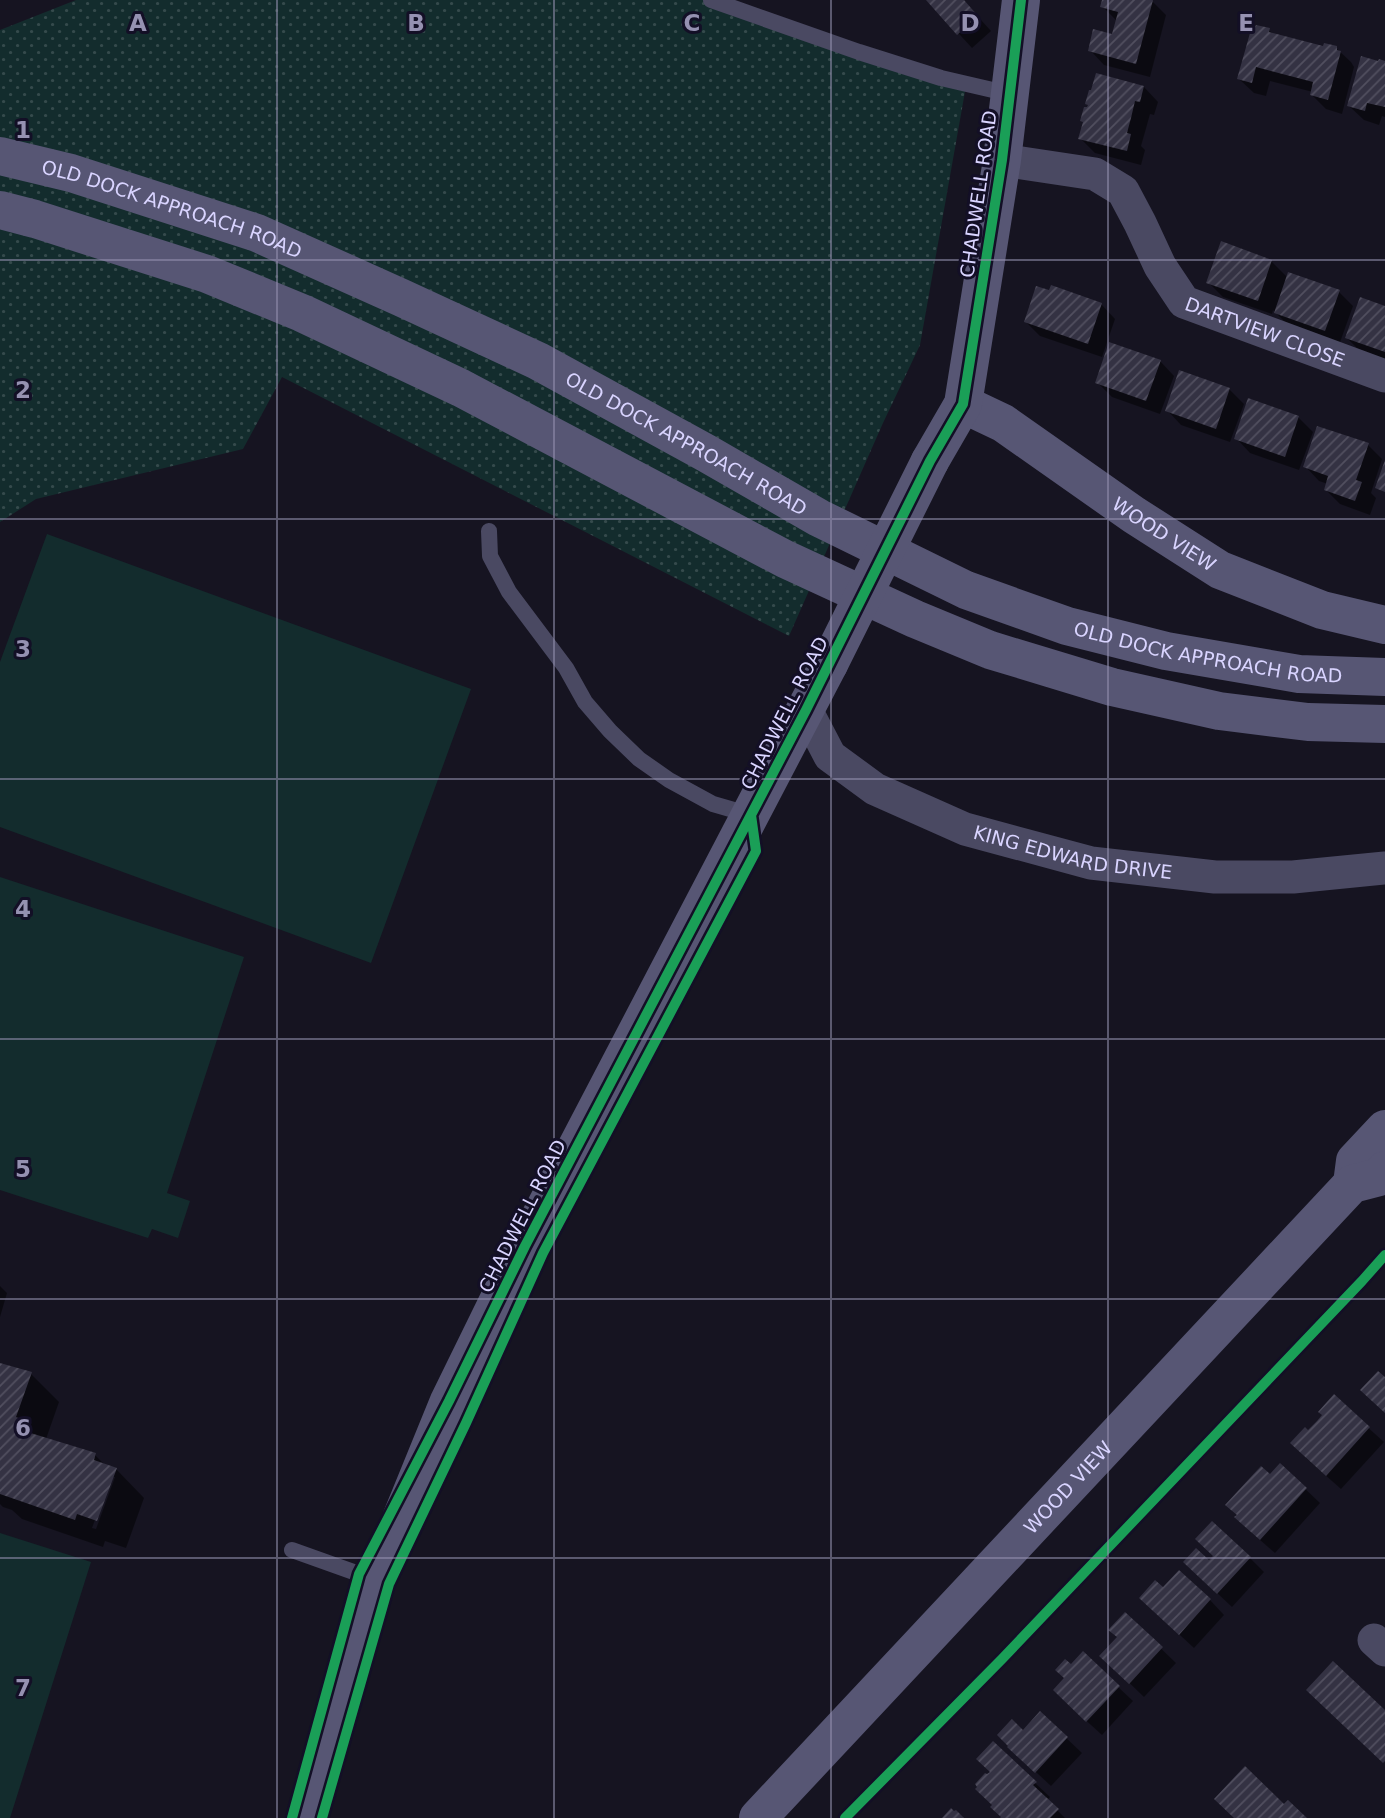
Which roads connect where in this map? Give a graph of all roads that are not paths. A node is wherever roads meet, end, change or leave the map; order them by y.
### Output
1 (711, 0) edge
2 (1021, 0) edge
3 (1010, 94) junction
4 (0, 156) edge
5 (1002, 160) junction
6 (0, 210) edge
7 (1385, 376) edge
8 (963, 404) junction
9 (489, 531) dead end
10 (1385, 625) edge
11 (1385, 677) edge
12 (806, 710) junction
13 (1385, 724) edge
14 (751, 815) junction
15 (1385, 868) edge
16 (1385, 1129) edge
17 (1368, 1177) edge
18 (292, 1550) dead end
19 (376, 1580) junction
20 (309, 1818) edge
21 (758, 1818) edge

1 - 3 lane
2 - 3 street, CHADWELL ROAD
3 - 5 street, CHADWELL ROAD
4 - 11 street, OLD DOCK APPROACH ROAD
5 - 7 street, DARTVIEW CLOSE
5 - 8 street, CHADWELL ROAD
6 - 13 street
8 - 10 street, WOOD VIEW
8 - 12 street, CHADWELL ROAD, bridge
9 - 14 lane
12 - 14 street, CHADWELL ROAD
12 - 15 street, KING EDWARD DRIVE
14 - 19 street, CHADWELL ROAD
16 - 17 street
17 - 21 street, WOOD VIEW
18 - 19 lane
19 - 20 street, CHADWELL ROAD

